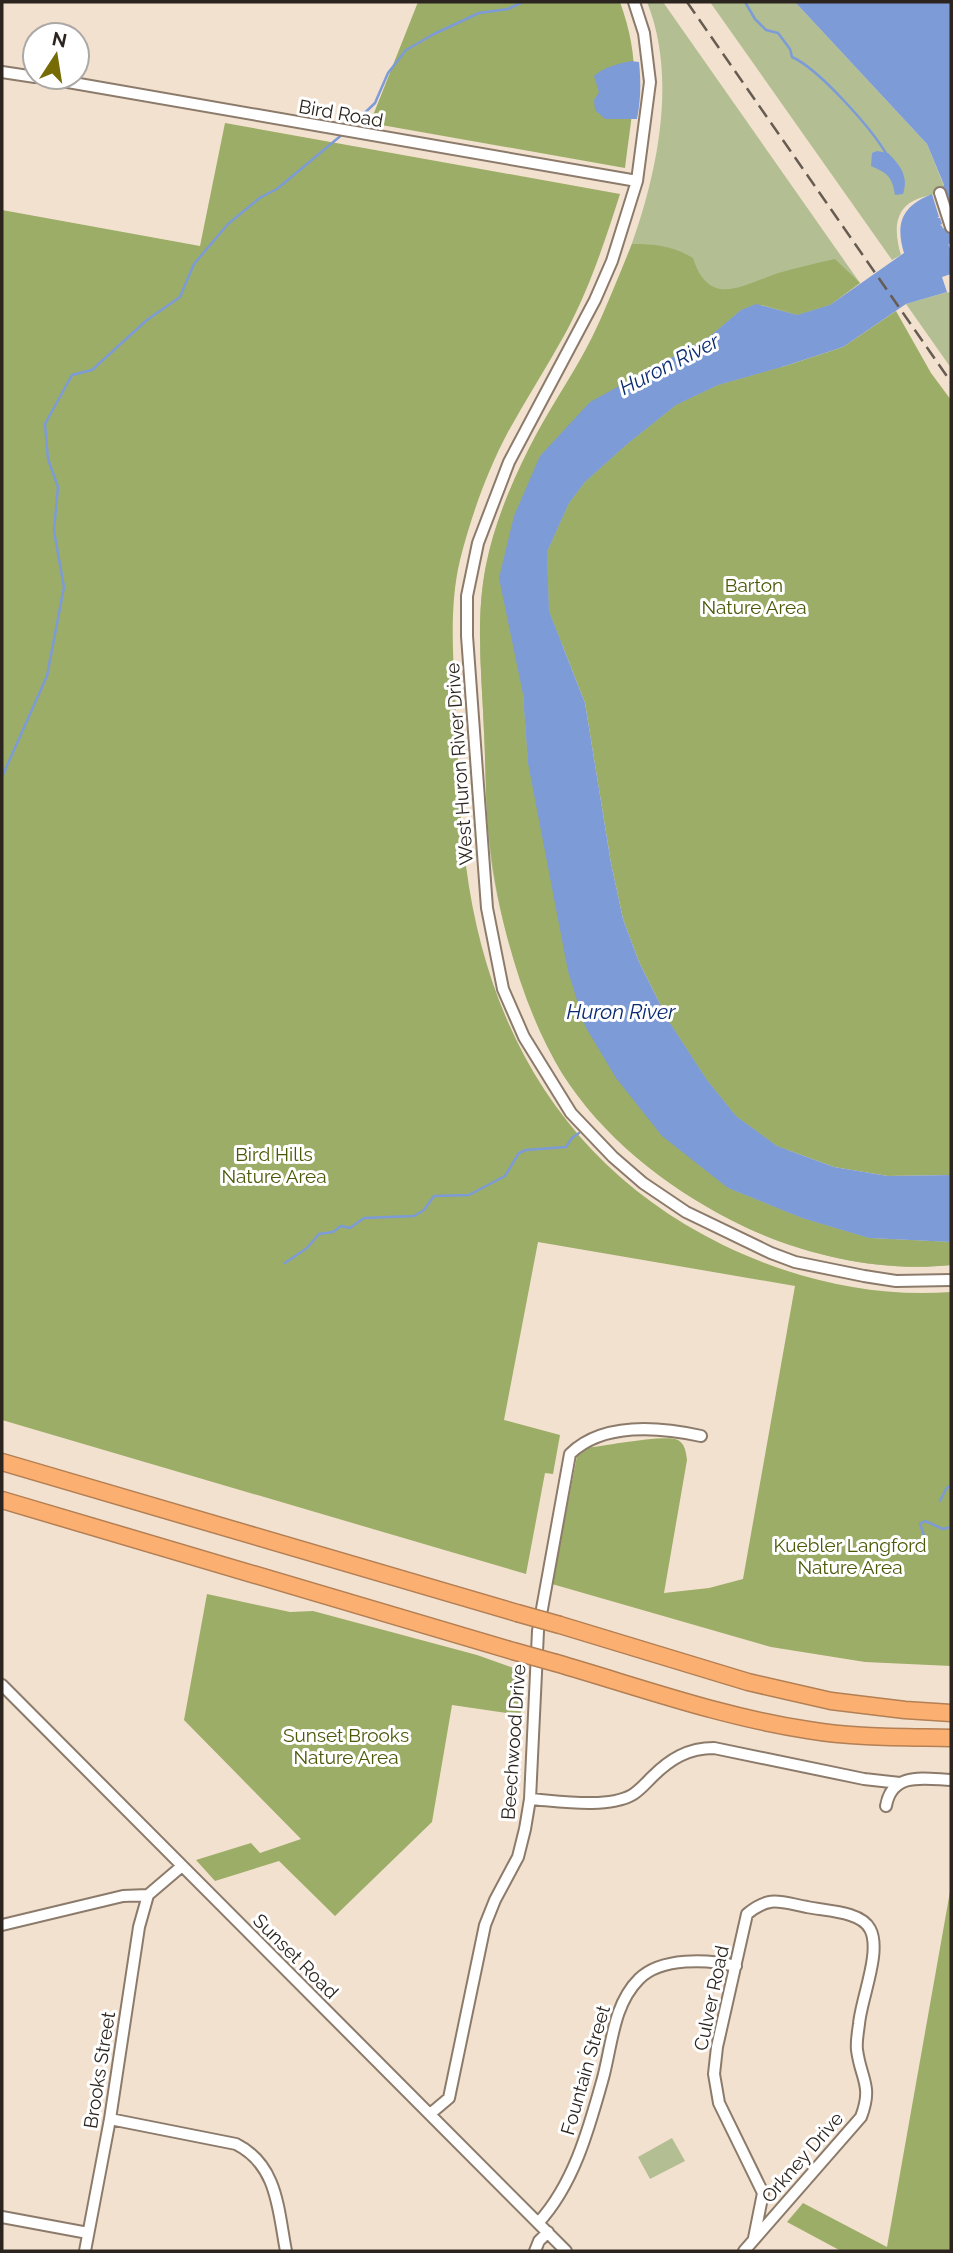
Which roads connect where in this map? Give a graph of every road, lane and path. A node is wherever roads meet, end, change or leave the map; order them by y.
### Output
1 (634, 2) edge
2 (2, 72) edge
3 (21, 75) edge
4 (91, 87) edge
5 (637, 181) junction
6 (940, 193) dead end
7 (951, 227) edge
8 (951, 1280) edge
9 (701, 1436) dead end
10 (2, 1462) edge
11 (2, 1500) edge
12 (2, 1685) edge
13 (951, 1713) edge
14 (951, 1738) edge
15 (951, 1780) edge
16 (900, 1783) junction
17 (530, 1798) junction
18 (886, 1806) dead end
19 (182, 1866) junction
20 (148, 1895) junction
21 (776, 1901) joint
22 (2, 1925) edge
23 (736, 1966) junction
24 (430, 2114) junction
25 (110, 2119) junction
26 (2, 2217) edge
27 (538, 2223) junction
28 (88, 2232) junction
29 (548, 2232) junction
30 (754, 2238) junction
31 (85, 2251) edge
32 (286, 2251) edge
33 (535, 2251) edge
34 (566, 2251) edge
35 (744, 2251) edge

1 - 5 street, West Huron River Drive
2 - 3 street, Bird Road
4 - 5 street, Bird Road
5 - 8 street, West Huron River Drive
6 - 7 street
9 - 17 street, Beechwood Drive
10 - 13 highway, bridge
11 - 14 highway, bridge
12 - 19 street, Sunset Road
15 - 16 street
16 - 17 street
16 - 18 street
17 - 24 street, Beechwood Drive
19 - 20 street
19 - 24 street, Sunset Road
20 - 22 street
20 - 25 street, Brooks Street
21 - 23 street, Culver Road
21 - 30 street, Orkney Drive
23 - 27 street, Fountain Street
23 - 30 street, Culver Road
24 - 27 street, Sunset Road
25 - 28 street, Brooks Street
25 - 32 street
26 - 28 street
27 - 29 street, Sunset Road
28 - 31 street, Brooks Street
29 - 33 street
29 - 34 street, Sunset Road
30 - 35 street, Orkney Drive

